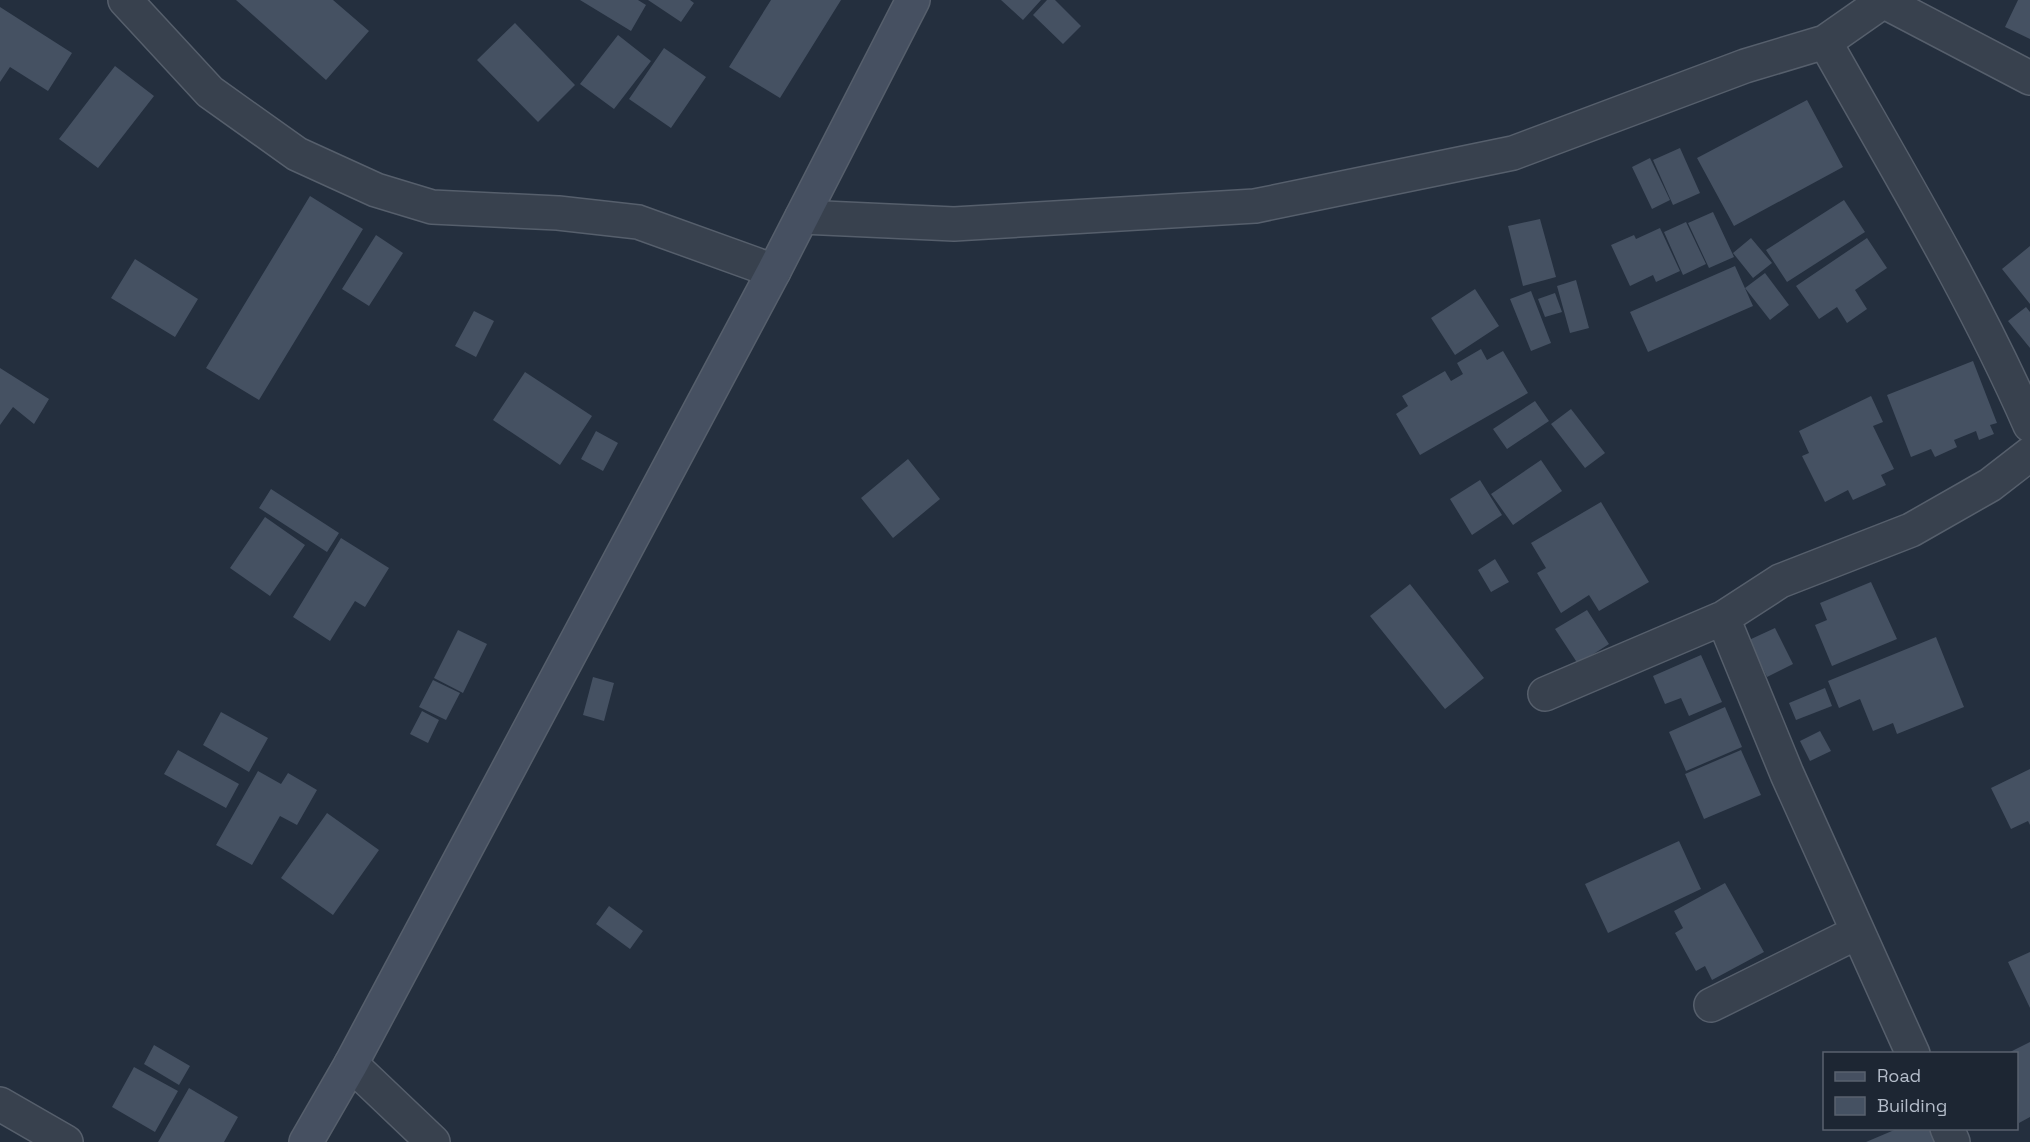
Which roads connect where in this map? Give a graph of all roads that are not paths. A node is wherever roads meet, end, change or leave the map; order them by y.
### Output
1 (125, 0) edge
2 (913, 0) edge
3 (1883, 1) edge
4 (1825, 42) junction
5 (2030, 78) edge
6 (802, 217) junction
7 (774, 271) junction
8 (2030, 425) edge
9 (2030, 454) edge
10 (1724, 618) junction
11 (1545, 694) dead end
12 (1858, 932) junction
13 (1711, 1005) dead end
14 (1913, 1052) edge
15 (351, 1064) junction
16 (0, 1104) edge
17 (66, 1142) edge
18 (306, 1142) edge
19 (433, 1142) edge

1 - 7 street
2 - 6 street
3 - 4 street
3 - 5 street
4 - 6 street
4 - 8 street
6 - 7 street
7 - 15 street
9 - 10 street
10 - 11 street
10 - 12 street
12 - 13 street
12 - 14 street
15 - 18 street
15 - 19 street
16 - 17 street

